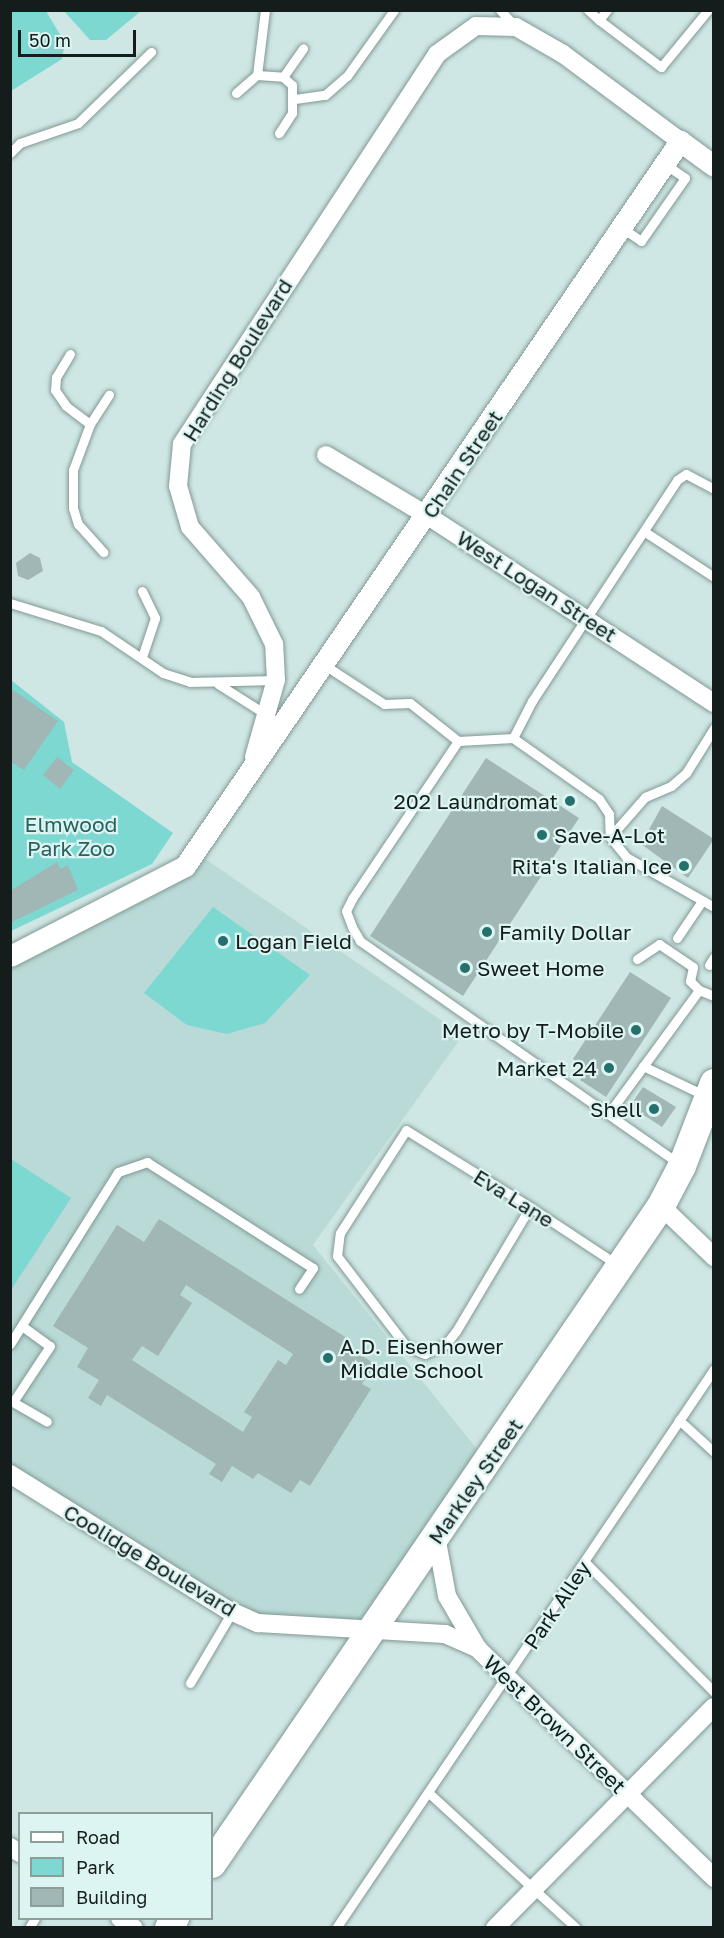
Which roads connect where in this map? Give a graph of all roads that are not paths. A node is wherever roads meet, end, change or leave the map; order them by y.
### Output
1 (265, 10) edge
2 (394, 10) edge
3 (500, 10) edge
4 (588, 10) edge
5 (607, 10) edge
6 (708, 10) edge
7 (599, 20) junction
8 (516, 27) junction
9 (303, 48) dead end
10 (151, 52) dead end
11 (256, 75) junction
12 (283, 77) junction
13 (236, 93) dead end
14 (295, 99) junction
15 (279, 133) dead end
16 (680, 141) junction
17 (10, 153) edge
18 (714, 166) edge
19 (70, 354) dead end
20 (109, 395) dead end
21 (90, 424) junction
22 (326, 455) dead end
23 (714, 489) edge
24 (428, 516) junction
25 (645, 532) junction
26 (103, 552) dead end
27 (714, 577) edge
28 (142, 591) dead end
29 (10, 603) edge
30 (587, 618) junction
31 (142, 657) junction
32 (326, 666) junction
33 (276, 680) junction
34 (218, 684) junction
35 (714, 703) edge
36 (269, 716) junction
37 (714, 728) edge
38 (513, 738) junction
39 (458, 741) junction
40 (244, 786) junction
41 (610, 837) junction
42 (702, 901) junction
43 (714, 907) edge
44 (677, 938) dead end
45 (10, 956) edge
46 (637, 959) dead end
47 (699, 990) junction
48 (714, 996) edge
49 (643, 1066) junction
50 (711, 1090) edge
51 (609, 1113) junction
52 (682, 1166) junction
53 (661, 1206) junction
54 (530, 1207) junction
55 (714, 1257) edge
56 (621, 1268) junction
57 (299, 1289) dead end
58 (22, 1326) junction
59 (10, 1344) edge
60 (714, 1369) edge
61 (12, 1401) edge
62 (680, 1420) junction
63 (46, 1422) dead end
64 (714, 1452) edge
65 (11, 1475) edge
66 (436, 1536) junction
67 (585, 1562) junction
68 (232, 1612) junction
69 (368, 1632) junction
70 (478, 1649) junction
71 (509, 1677) junction
72 (190, 1683) dead end
73 (714, 1692) edge
74 (714, 1707) edge
75 (429, 1794) junction
76 (628, 1794) junction
77 (213, 1863) edge
78 (714, 1878) edge
79 (535, 1887) junction
80 (336, 1928) edge
81 (495, 1928) edge
82 (576, 1928) edge

1 - 11 lane
2 - 14 lane
3 - 8 lane
4 - 7 lane
5 - 7 lane
6 - 7 lane
8 - 16 street
8 - 33 street, Harding Boulevard
9 - 12 lane
10 - 17 lane
11 - 12 lane
11 - 13 lane
12 - 14 lane
14 - 15 lane
16 - 18 street
16 - 24 street, Chain Street
19 - 21 lane
20 - 21 lane
21 - 26 lane
22 - 24 street, West Logan Street
23 - 25 lane
24 - 30 street, West Logan Street
24 - 32 street, Chain Street
25 - 27 lane
25 - 30 lane
28 - 31 lane
29 - 31 lane
30 - 35 street, West Logan Street
30 - 38 lane
31 - 34 lane
32 - 39 lane
32 - 40 street, Chain Street
33 - 34 lane
33 - 36 street, Harding Boulevard
34 - 36 lane
36 - 40 street, Harding Boulevard
37 - 41 lane
38 - 39 lane
38 - 41 lane
39 - 51 lane
40 - 45 street, Harding Boulevard
41 - 42 lane
42 - 43 lane
42 - 44 lane
46 - 47 lane
47 - 48 lane
47 - 49 lane
49 - 50 lane
49 - 51 lane
50 - 52 highway, Markley Street
51 - 52 lane
52 - 53 highway, Markley Street
53 - 55 street
53 - 56 highway, Markley Street
54 - 54 lane, Eva Lane
54 - 56 lane, Eva Lane
56 - 66 highway, Markley Street
57 - 58 lane
58 - 59 lane
58 - 61 lane
60 - 62 lane, Park Alley
61 - 63 lane
62 - 64 lane
62 - 67 lane, Park Alley
65 - 68 street, Coolidge Boulevard
66 - 69 highway, Markley Street
66 - 70 street
67 - 71 lane, Park Alley
67 - 73 lane
68 - 69 street, Coolidge Boulevard
68 - 72 lane
69 - 70 street, West Brown Street
69 - 77 highway, Markley Street
70 - 71 street, West Brown Street
71 - 75 lane, Park Alley
71 - 76 street, West Brown Street
74 - 76 street
75 - 79 lane
75 - 80 lane, Park Alley
76 - 78 street, West Brown Street
76 - 79 street
79 - 81 street
79 - 82 lane

